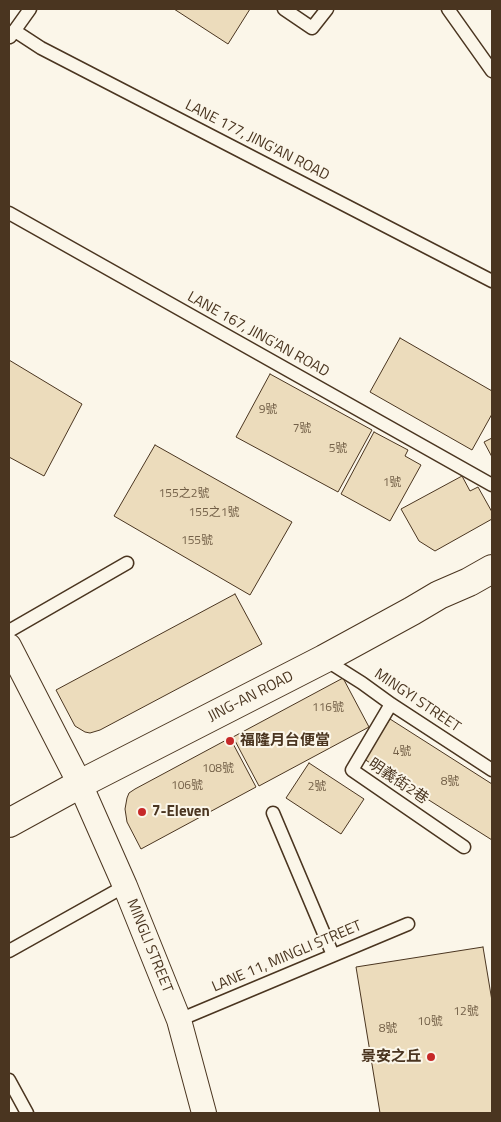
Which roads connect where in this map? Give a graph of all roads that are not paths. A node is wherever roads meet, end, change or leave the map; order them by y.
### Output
1 (30, 9) edge
2 (284, 9) edge
3 (327, 9) edge
4 (448, 9) edge
5 (11, 34) edge
6 (492, 71) edge
7 (9, 214) edge
8 (492, 280) edge
9 (492, 485) edge
10 (127, 563) dead end
11 (492, 569) edge
12 (9, 631) edge
13 (9, 646) edge
14 (324, 659) junction
15 (391, 704) junction
16 (492, 770) edge
17 (80, 784) junction
18 (273, 813) dead end
19 (9, 823) edge
20 (464, 847) dead end
21 (125, 886) junction
22 (408, 924) dead end
23 (9, 951) edge
24 (333, 955) junction
25 (179, 1020) junction
26 (9, 1080) edge
27 (27, 1113) edge
28 (204, 1113) edge

1 - 5 lane
2 - 3 lane
4 - 6 lane
5 - 8 lane, LANE 177, JING'AN ROAD
7 - 9 lane, LANE 167, JING'AN ROAD
10 - 12 lane
11 - 14 main road, JING-AN ROAD
13 - 17 street, MINGLI STREET
14 - 15 lane, MINGYI STREET
14 - 17 main road, JING-AN ROAD
15 - 16 lane, MINGYI STREET
15 - 20 lane, 明義街2巷
17 - 19 main road, JING-AN ROAD
17 - 21 street, MINGLI STREET
18 - 24 lane
21 - 23 lane
21 - 25 street, MINGLI STREET
22 - 24 lane, LANE 11, MINGLI STREET
24 - 25 lane, LANE 11, MINGLI STREET
25 - 28 street, MINGLI STREET
26 - 27 lane

